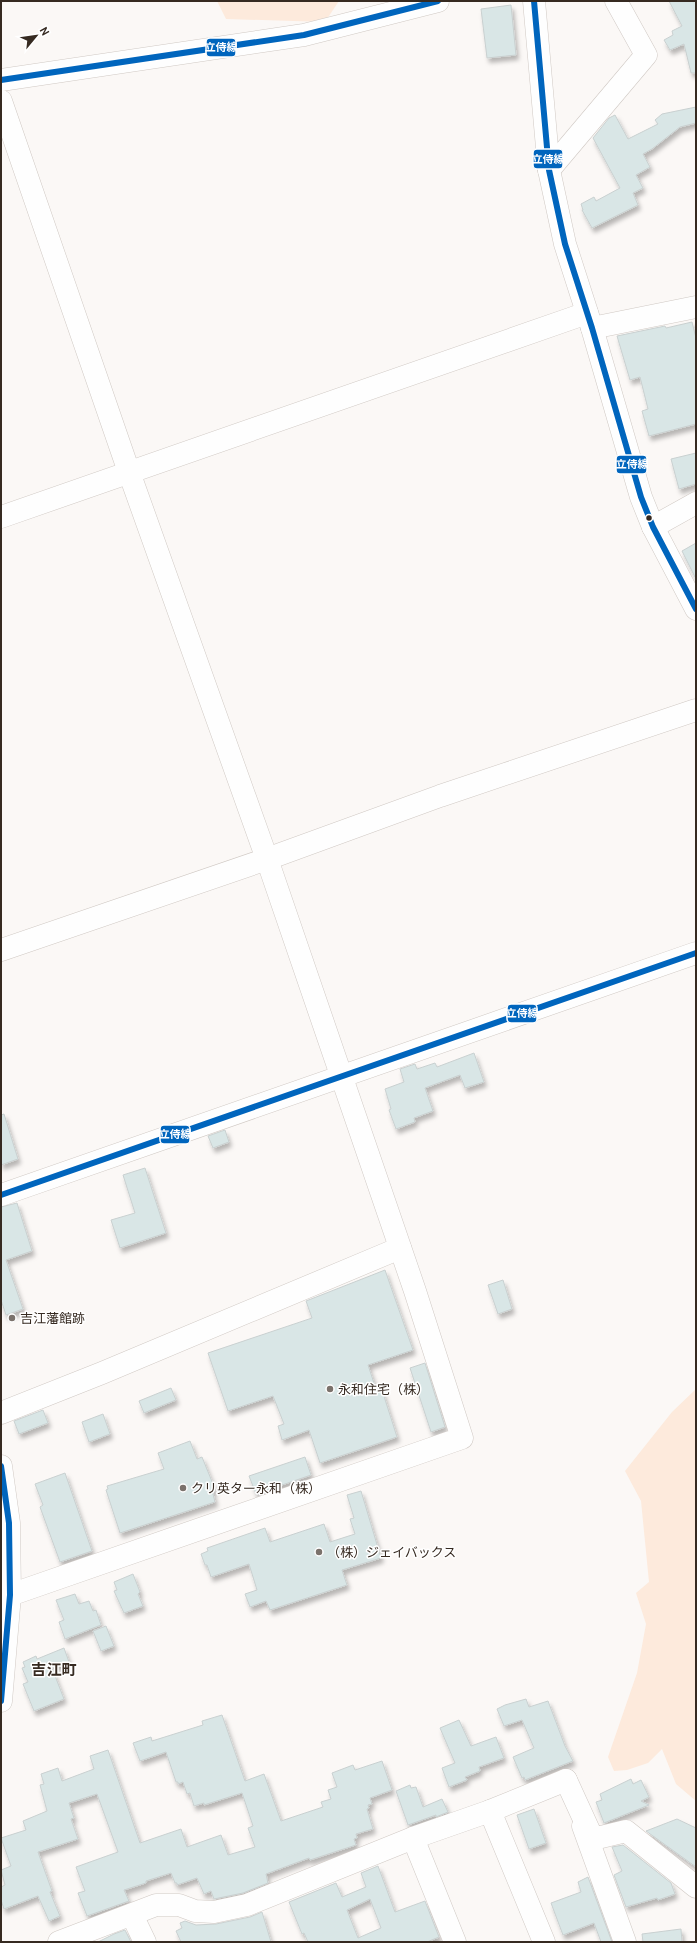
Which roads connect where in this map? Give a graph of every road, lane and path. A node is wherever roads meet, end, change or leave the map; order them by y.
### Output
1 (438, 1) edge
2 (534, 1) edge
3 (616, 1) edge
4 (1, 80) edge
5 (1, 101) edge
6 (548, 170) junction
7 (696, 309) edge
8 (590, 320) junction
9 (129, 472) junction
10 (696, 503) edge
11 (1, 517) edge
12 (653, 528) junction
13 (696, 609) edge
14 (696, 710) edge
15 (267, 859) junction
16 (1, 950) edge
17 (696, 953) edge
18 (340, 1078) junction
19 (1, 1195) edge
20 (400, 1248) junction
21 (1, 1413) edge
22 (1, 1466) edge
23 (10, 1594) junction
24 (1, 1701) edge
25 (566, 1780) junction
26 (490, 1811) junction
27 (413, 1838) junction
28 (696, 1887) edge
29 (132, 1915) junction
30 (59, 1942) edge
31 (145, 1942) edge
32 (455, 1942) edge
33 (544, 1942) edge
34 (625, 1942) edge

1 - 4 street
2 - 6 street
3 - 6 street
5 - 9 street
6 - 8 street
7 - 8 street
8 - 9 street
8 - 12 street
9 - 11 street
9 - 15 street
10 - 12 street
12 - 13 street
14 - 15 street
15 - 16 street
15 - 18 street
17 - 18 street
18 - 19 street
18 - 20 street
20 - 21 street
20 - 23 street
22 - 23 street
23 - 24 street
25 - 26 street
25 - 28 street
25 - 34 street
26 - 27 street
26 - 33 street
27 - 29 street
27 - 32 street
29 - 30 street
29 - 31 street

